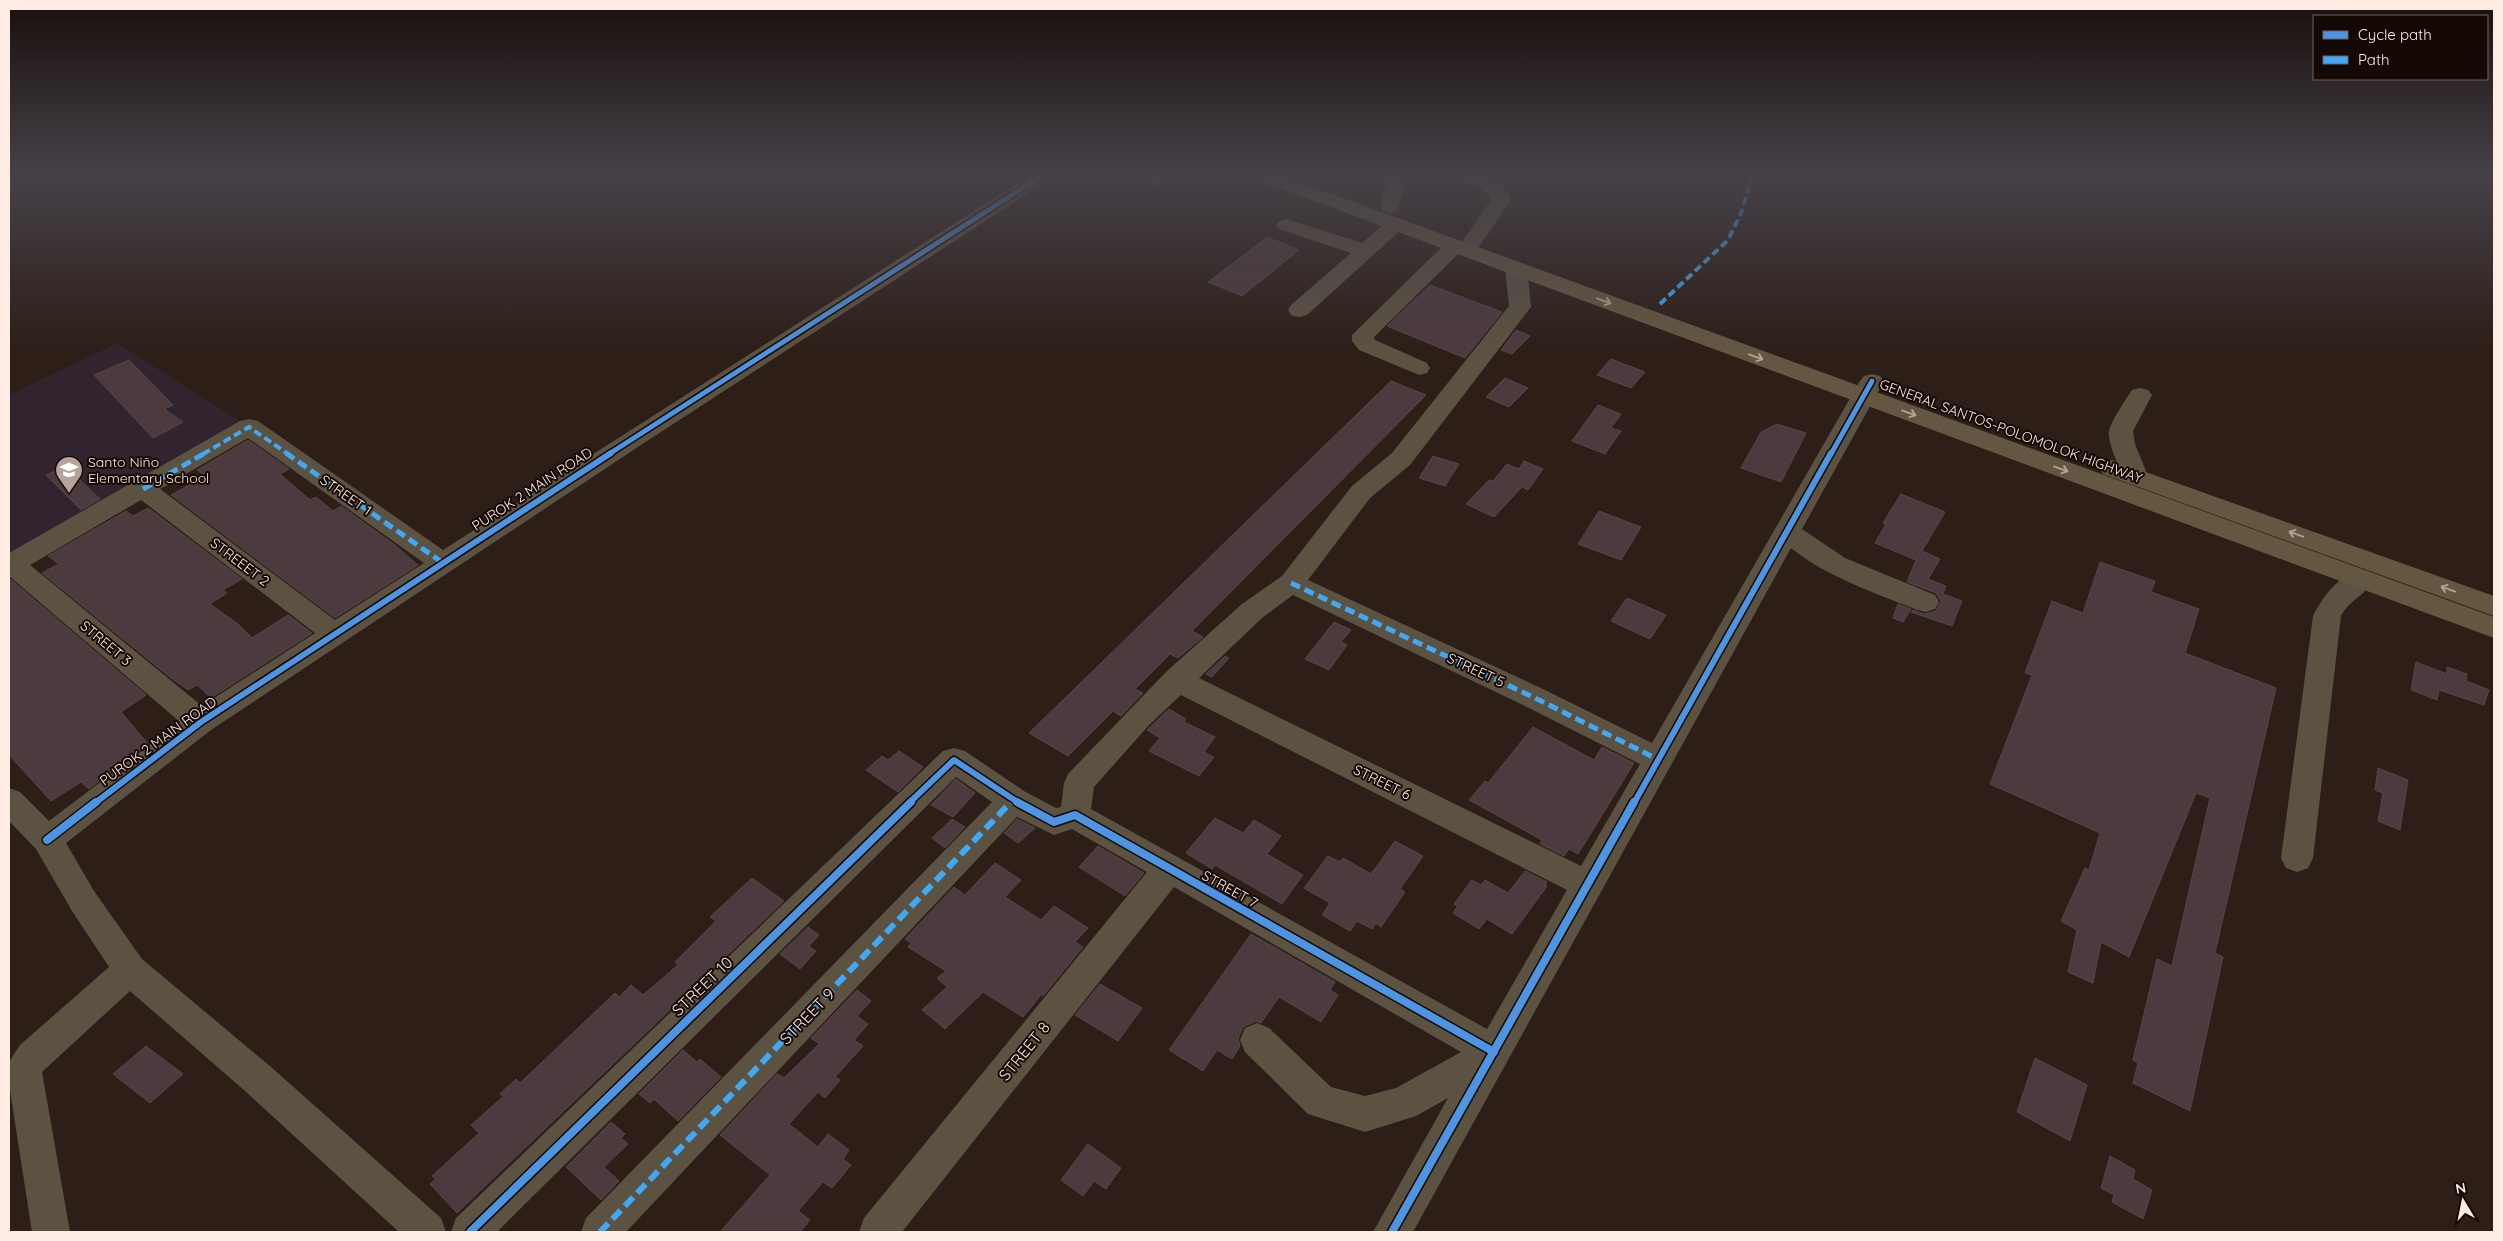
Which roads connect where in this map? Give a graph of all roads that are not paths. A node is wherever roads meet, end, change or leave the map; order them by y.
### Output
1 (952, 233) edge
2 (1310, 233) edge
3 (1380, 233) edge
4 (1437, 233) edge
5 (1475, 233) edge
6 (1466, 245) junction
7 (1366, 251) junction
8 (1516, 268) junction
9 (1299, 310) dead end
10 (1419, 368) dead end
11 (1868, 389) junction
12 (2140, 395) dead end
13 (2136, 476) junction
14 (143, 489) junction
15 (1788, 532) junction
16 (443, 563) junction
17 (10, 565) edge
18 (2361, 580) junction
19 (1291, 583) junction
20 (1925, 602) dead end
21 (2494, 606) edge
22 (2494, 628) edge
23 (336, 635) junction
24 (1176, 680) dead end
25 (201, 722) junction
26 (1659, 760) junction
27 (1013, 800) junction
28 (9, 801) edge
29 (1075, 815) junction
30 (46, 840) junction
31 (2297, 858) dead end
32 (1169, 869) junction
33 (1588, 885) junction
34 (130, 970) junction
35 (1257, 1040) dead end
36 (1494, 1052) junction
37 (51, 1232) edge
38 (427, 1232) edge
39 (470, 1232) edge
40 (600, 1232) edge
41 (878, 1232) edge
42 (1392, 1232) edge

1 - 16 street, PUROK 2 MAIN ROAD
2 - 7 street
3 - 7 street
4 - 6 highway
5 - 6 street
6 - 8 highway
6 - 10 street
6 - 11 highway, GENERAL SANTOS-POLOMOLOK HIGHWAY
7 - 9 street
8 -> 11 highway
8 - 19 street
11 - 13 highway, GENERAL SANTOS-POLOMOLOK HIGHWAY
11 - 15 street
11 -> 18 highway
12 - 13 street
21 -> 13 highway, GENERAL SANTOS-POLOMOLOK HIGHWAY
14 - 16 street, STREET 1
14 - 17 street
14 - 23 street, STREEET 2
15 - 20 street
15 - 26 street
16 - 23 street, PUROK 2 MAIN ROAD
17 - 25 street, STREET 3
18 - 22 highway
18 - 31 street
19 - 26 street, STREET 5
19 - 29 street
23 - 25 street, PUROK 2 MAIN ROAD
24 - 33 street, STREET 6
25 - 30 street, PUROK 2 MAIN ROAD
26 - 33 street
27 - 29 street
27 - 39 street, STREET 10
27 - 40 street, STREET 9
28 - 30 street
29 - 32 street, STREET 7
30 - 34 street
32 - 36 street, STREET 7
32 - 41 street, STREET 8
33 - 36 street
34 - 37 street
34 - 38 street
35 - 36 street
36 - 42 street

